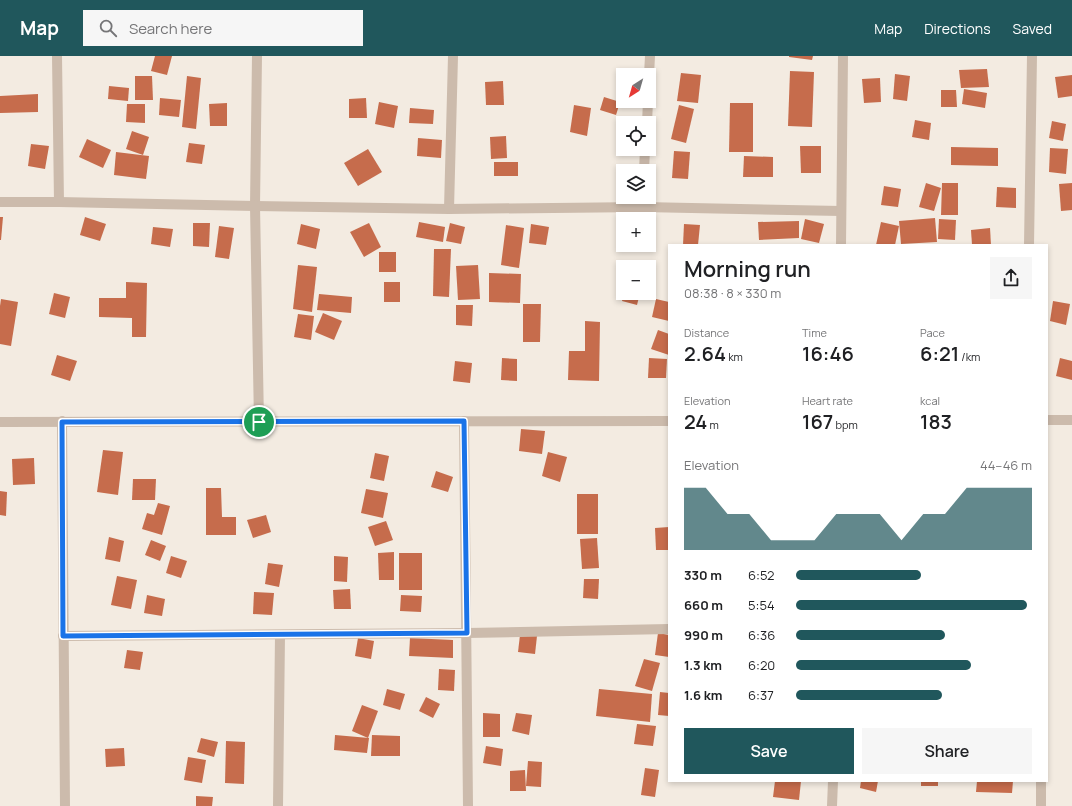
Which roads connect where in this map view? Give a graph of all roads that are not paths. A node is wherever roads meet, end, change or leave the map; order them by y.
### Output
1 (57, 56) edge
2 (257, 56) edge
3 (453, 56) edge
4 (650, 56) edge
5 (843, 56) edge
6 (1032, 56) edge
7 (649, 68) edge
8 (0, 202) edge
9 (59, 202) junction
10 (616, 203) edge
11 (656, 203) edge
12 (255, 206) junction
13 (449, 209) junction
14 (841, 211) junction
15 (841, 244) edge
16 (1029, 244) edge
17 (1048, 420) edge
18 (1072, 420) edge
19 (464, 421) junction
20 (668, 421) edge
21 (0, 422) edge
22 (62, 422) junction
23 (259, 422) junction
24 (668, 629) edge
25 (467, 633) junction
26 (280, 635) junction
27 (63, 636) junction
28 (832, 782) edge
29 (1041, 782) edge
30 (65, 806) edge
31 (278, 806) edge
32 (468, 806) edge
33 (832, 806) edge
34 (1041, 806) edge

1 - 9 street
2 - 12 street
3 - 13 street
4 - 7 street
5 - 14 street
6 - 16 street
8 - 9 street
9 - 12 street
10 - 13 street
11 - 14 street
12 - 13 street
12 - 23 street
14 - 15 street
17 - 18 street
19 - 20 street
19 - 23 street
19 - 25 street
21 - 22 street
22 - 23 street
22 - 27 street
24 - 25 street
25 - 26 street
25 - 32 street
26 - 27 street
26 - 31 street
27 - 30 street
28 - 33 street
29 - 34 street

